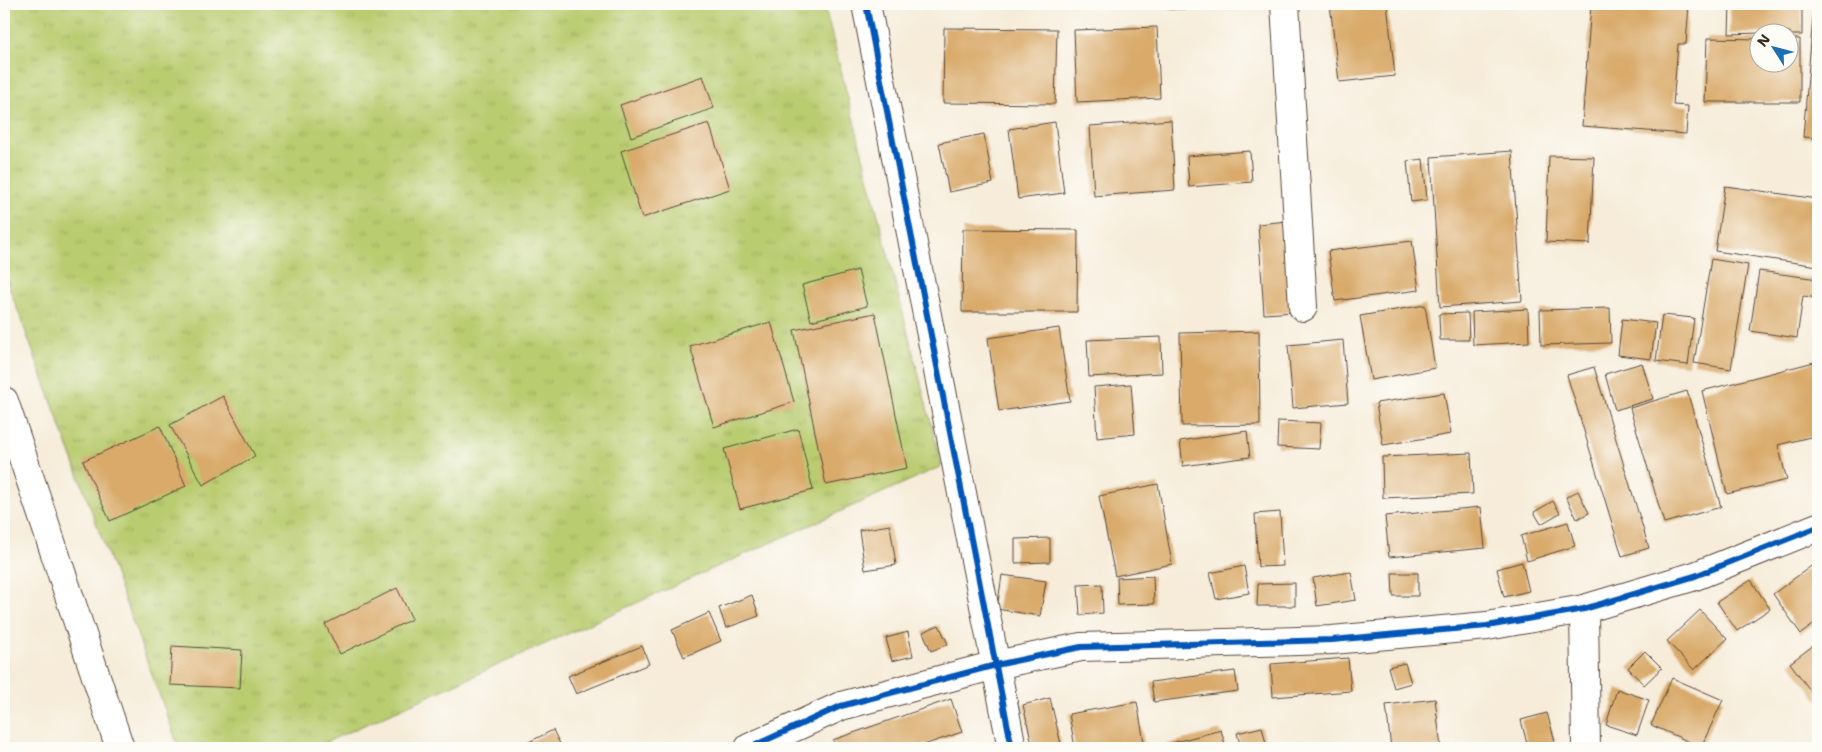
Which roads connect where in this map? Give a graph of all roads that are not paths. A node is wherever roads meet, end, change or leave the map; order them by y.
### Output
1 (866, 4) edge
2 (1285, 4) edge
3 (1304, 306) dead end
4 (4, 401) edge
5 (1818, 527) edge
6 (1584, 609) junction
7 (996, 665) junction
8 (120, 748) edge
9 (749, 748) edge
10 (1012, 748) edge
11 (1586, 748) edge

1 - 7 street
2 - 3 street
4 - 8 street
5 - 6 street
6 - 7 street
6 - 11 street
7 - 9 street
7 - 10 street

